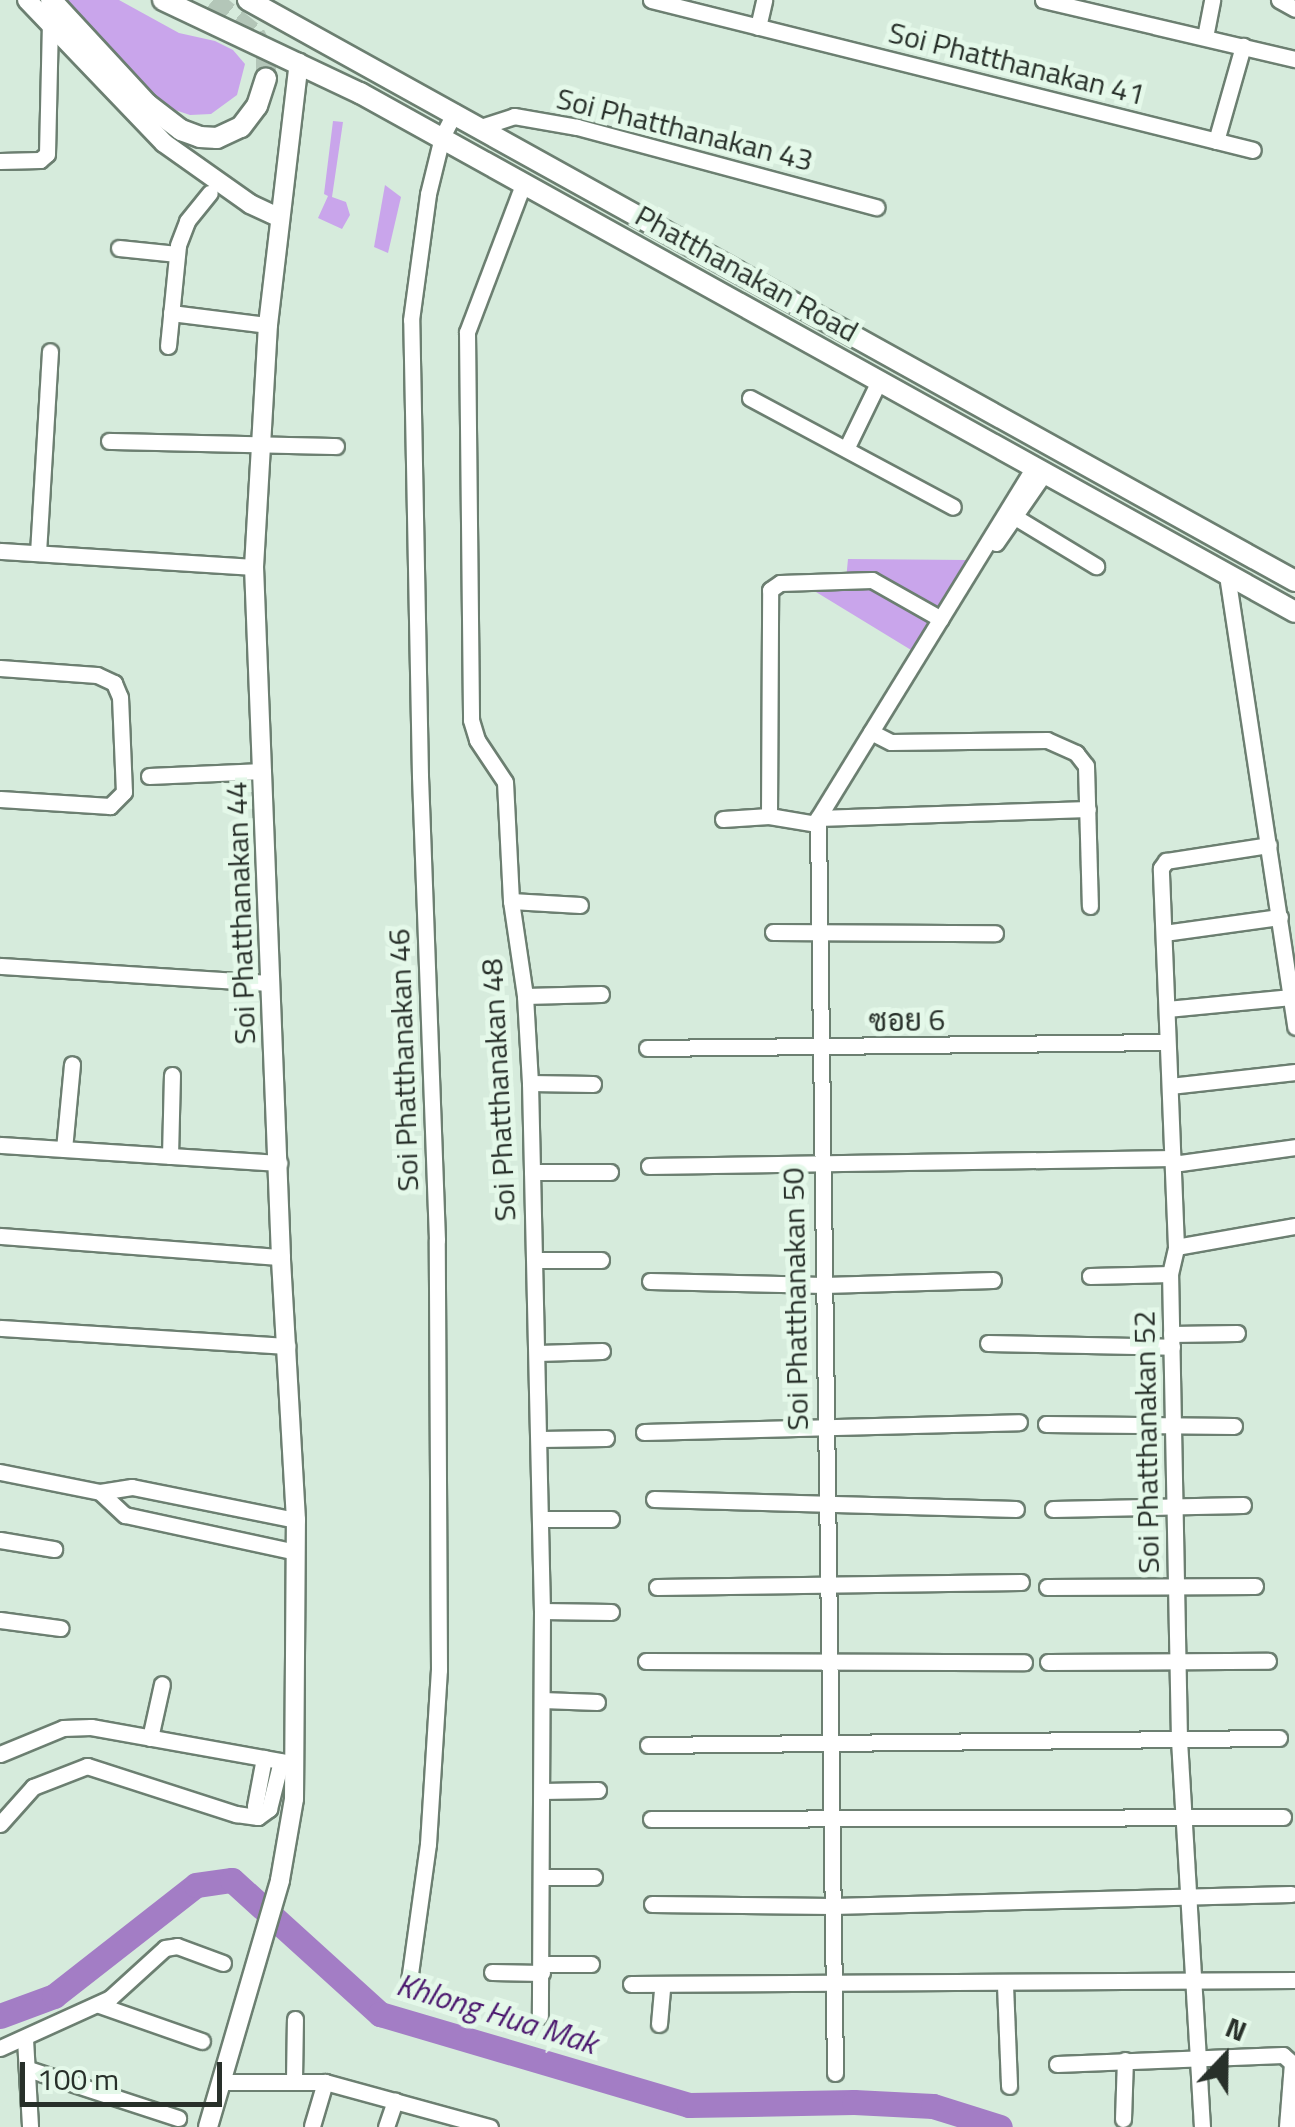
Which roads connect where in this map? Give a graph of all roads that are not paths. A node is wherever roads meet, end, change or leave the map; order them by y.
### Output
1 (27, 0) edge
2 (50, 0) edge
3 (163, 0) edge
4 (248, 0) edge
5 (650, 0) edge
6 (764, 0) edge
7 (1043, 0) edge
8 (1212, 0) edge
9 (1280, 0) edge
10 (1295, 8) edge
11 (50, 24) junction
12 (758, 27) junction
13 (1205, 37) junction
14 (1243, 46) junction
15 (1295, 58) edge
16 (299, 63) junction
17 (266, 78) tunnel mouth
18 (455, 112) junction
19 (481, 126) junction
20 (442, 137) junction
21 (1216, 140) junction
22 (1253, 150) dead end
23 (0, 161) edge
24 (524, 182) junction
25 (210, 193) dead end
26 (876, 207) dead end
27 (280, 218) junction
28 (119, 248) dead end
29 (178, 254) junction
30 (171, 313) junction
31 (268, 325) junction
32 (168, 346) dead end
33 (50, 351) dead end
34 (880, 382) junction
35 (750, 398) dead end
36 (110, 441) dead end
37 (259, 444) junction
38 (336, 446) dead end
39 (847, 447) junction
40 (1038, 472) junction
41 (953, 507) dead end
42 (1015, 517) junction
43 (0, 551) edge
44 (38, 553) junction
45 (1096, 566) dead end
46 (254, 567) junction
47 (974, 568) junction
48 (1227, 575) junction
49 (1295, 581) edge
50 (1295, 612) edge
51 (941, 619) junction
52 (0, 668) edge
53 (871, 732) junction
54 (263, 772) junction
55 (149, 776) dead end
56 (0, 800) edge
57 (1088, 809) junction
58 (769, 816) junction
59 (723, 818) dead end
60 (817, 821) junction
61 (1269, 846) junction
62 (511, 901) junction
63 (580, 905) dead end
64 (1090, 906) dead end
65 (1280, 917) junction
66 (773, 932) dead end
67 (1164, 932) junction
68 (995, 933) dead end
69 (818, 934) junction
70 (0, 966) edge
71 (269, 983) junction
72 (602, 994) dead end
73 (525, 996) junction
74 (1291, 997) junction
75 (1167, 1010) junction
76 (1295, 1027) edge
77 (1168, 1042) junction
78 (647, 1048) dead end
79 (820, 1049) junction
80 (72, 1064) dead end
81 (1295, 1072) edge
82 (172, 1075) dead end
83 (530, 1084) junction
84 (593, 1084) dead end
85 (1170, 1086) junction
86 (0, 1145) edge
87 (1295, 1147) edge
88 (64, 1149) junction
89 (170, 1156) junction
90 (1173, 1161) junction
91 (821, 1162) junction
92 (279, 1163) junction
93 (650, 1166) dead end
94 (532, 1172) junction
95 (610, 1172) dead end
96 (1295, 1226) edge
97 (0, 1236) edge
98 (1176, 1247) junction
99 (280, 1257) junction
100 (535, 1260) junction
101 (600, 1260) dead end
102 (1170, 1274) junction
103 (1090, 1276) dead end
104 (993, 1280) dead end
105 (650, 1281) dead end
106 (824, 1284) junction
107 (0, 1328) edge
108 (1237, 1334) dead end
109 (1171, 1340) junction
110 (988, 1343) dead end
111 (287, 1346) junction
112 (602, 1351) dead end
113 (538, 1353) junction
114 (1018, 1422) dead end
115 (824, 1424) junction
116 (1046, 1424) dead end
117 (1173, 1425) junction
118 (1234, 1426) dead end
119 (644, 1432) dead end
120 (606, 1438) dead end
121 (540, 1439) junction
122 (0, 1472) edge
123 (100, 1492) junction
124 (654, 1499) dead end
125 (826, 1505) junction
126 (1243, 1505) dead end
127 (1175, 1506) junction
128 (1016, 1509) dead end
129 (1054, 1509) dead end
130 (541, 1519) junction
131 (296, 1520) junction
132 (611, 1520) dead end
133 (0, 1540) edge
134 (54, 1549) dead end
135 (296, 1552) junction
136 (1021, 1582) dead end
137 (828, 1584) junction
138 (1047, 1586) dead end
139 (1176, 1586) junction
140 (1255, 1586) dead end
141 (657, 1587) dead end
142 (542, 1611) junction
143 (610, 1612) dead end
144 (0, 1620) edge
145 (60, 1628) dead end
146 (1268, 1660) dead end
147 (646, 1661) dead end
148 (828, 1661) junction
149 (1178, 1661) junction
150 (1024, 1662) dead end
151 (1048, 1662) dead end
152 (162, 1684) dead end
153 (542, 1700) junction
154 (597, 1702) dead end
155 (150, 1738) junction
156 (1279, 1738) dead end
157 (1179, 1739) junction
158 (830, 1744) junction
159 (648, 1745) dead end
160 (0, 1754) edge
161 (280, 1761) junction
162 (598, 1790) dead end
163 (542, 1791) junction
164 (1283, 1817) dead end
165 (1184, 1818) junction
166 (651, 1820) dead end
167 (1, 1821) edge
168 (830, 1822) junction
169 (543, 1877) junction
170 (594, 1877) dead end
171 (1291, 1894) dead end
172 (1189, 1898) junction
173 (652, 1904) dead end
174 (832, 1906) junction
175 (223, 1963) dead end
176 (590, 1964) dead end
177 (542, 1968) junction
178 (492, 1972) dead end
179 (1295, 1980) edge
180 (409, 1982) dead end
181 (631, 1984) dead end
182 (1196, 1984) junction
183 (1005, 1985) junction
184 (833, 1986) junction
185 (662, 1987) junction
186 (99, 2004) junction
187 (540, 2016) dead end
188 (295, 2019) dead end
189 (658, 2024) dead end
190 (25, 2039) junction
191 (202, 2041) dead end
192 (0, 2048) edge
193 (1199, 2058) junction
194 (1125, 2060) junction
195 (1057, 2064) dead end
196 (28, 2070) junction
197 (835, 2074) dead end
198 (294, 2080) junction
199 (222, 2082) junction
200 (324, 2082) junction
201 (1009, 2086) dead end
202 (395, 2101) junction
203 (178, 2118) dead end
204 (1124, 2119) dead end
205 (461, 2123) edge
206 (312, 2126) edge
207 (30, 2127) edge
208 (208, 2127) edge
209 (386, 2127) edge
210 (490, 2127) edge
211 (1202, 2127) edge
212 (1287, 2127) edge

1 - 11 street
2 - 17 main road
3 - 16 main road, Phatthanakan Road
4 - 18 main road, Phatthanakan Road
5 - 12 street, Soi Phatthanakan 41
6 - 12 street
7 - 13 street
8 - 13 street
9 - 10 street
11 - 23 street
11 - 27 street
12 - 21 street, Soi Phatthanakan 41
13 - 14 street
14 - 15 street
14 - 21 street
16 - 20 main road, Phatthanakan Road
16 - 27 street, Soi Phatthanakan 44
18 - 19 main road, Phatthanakan Road
18 - 20 street, Soi Phatthanakan 46
19 - 26 street, Soi Phatthanakan 43
19 - 49 main road, Phatthanakan Road
20 - 24 main road, Phatthanakan Road
20 - 180 street, Soi Phatthanakan 46
21 - 22 street, Soi Phatthanakan 41
24 - 34 main road, Phatthanakan Road
24 - 62 street, Soi Phatthanakan 48
25 - 29 street
27 - 31 street, Soi Phatthanakan 44
28 - 29 street
29 - 30 street
30 - 31 street
30 - 32 street
31 - 37 street, Soi Phatthanakan 44
33 - 44 street
34 - 39 street
34 - 40 main road, Phatthanakan Road
35 - 39 street
36 - 37 street
37 - 38 street
37 - 46 street, Soi Phatthanakan 44
39 - 41 street
40 - 42 street
40 - 47 street
40 - 48 main road, Phatthanakan Road
42 - 45 street
42 - 47 street
43 - 44 street
44 - 46 street
46 - 54 street, Soi Phatthanakan 44
47 - 51 street
48 - 50 main road, Phatthanakan Road
48 - 61 street
51 - 53 street
51 - 58 street
52 - 56 street
53 - 57 street
53 - 60 street
54 - 55 street
54 - 71 street, Soi Phatthanakan 44
57 - 60 street
57 - 64 street
58 - 59 street
58 - 60 street
60 - 69 street, Soi Phatthanakan 50
61 - 65 street
61 - 67 street, Soi Phatthanakan 52
62 - 63 street
62 - 73 street, Soi Phatthanakan 48
65 - 67 street
65 - 74 street
66 - 69 street
67 - 75 street, Soi Phatthanakan 52
68 - 69 street
69 - 79 street, Soi Phatthanakan 50
70 - 71 street
71 - 92 street, Soi Phatthanakan 44
72 - 73 street
73 - 83 street, Soi Phatthanakan 48
74 - 75 street
74 - 76 street
75 - 77 street, Soi Phatthanakan 52
77 - 79 street, ซอย 6
77 - 85 street, Soi Phatthanakan 52
78 - 79 street, ซอย 6
79 - 91 street, Soi Phatthanakan 50
80 - 88 street
81 - 85 street
82 - 89 street
83 - 84 street
83 - 94 street, Soi Phatthanakan 48
85 - 90 street, Soi Phatthanakan 52
86 - 88 street
87 - 90 street
88 - 89 street
89 - 92 street
90 - 91 street
90 - 98 street, Soi Phatthanakan 52
91 - 93 street
91 - 106 street, Soi Phatthanakan 50
92 - 99 street, Soi Phatthanakan 44
94 - 95 street
94 - 100 street, Soi Phatthanakan 48
96 - 98 street
97 - 99 street
98 - 102 street, Soi Phatthanakan 52
99 - 111 street, Soi Phatthanakan 44
100 - 101 street
100 - 113 street, Soi Phatthanakan 48
102 - 103 street
102 - 109 street, Soi Phatthanakan 52
104 - 106 street
105 - 106 street
106 - 115 street, Soi Phatthanakan 50
107 - 111 street
108 - 109 street
109 - 110 street
109 - 117 street, Soi Phatthanakan 52
111 - 131 street, Soi Phatthanakan 44
112 - 113 street
113 - 121 street, Soi Phatthanakan 48
114 - 115 street
115 - 119 street
115 - 125 street, Soi Phatthanakan 50
116 - 117 street
117 - 118 street
117 - 127 street, Soi Phatthanakan 52
120 - 121 street
121 - 130 street, Soi Phatthanakan 48
122 - 123 street
123 - 131 street
123 - 135 street
124 - 125 street
125 - 128 street
125 - 137 street, Soi Phatthanakan 50
126 - 127 street
127 - 129 street
127 - 139 street, Soi Phatthanakan 52
130 - 132 street
130 - 142 street, Soi Phatthanakan 48
131 - 135 street, Soi Phatthanakan 44
133 - 134 street
135 - 161 street, Soi Phatthanakan 44
136 - 137 street
137 - 141 street
137 - 148 street, Soi Phatthanakan 50
138 - 139 street
139 - 140 street
139 - 149 street, Soi Phatthanakan 52
142 - 143 street
142 - 153 street, Soi Phatthanakan 48
144 - 145 street
146 - 149 street
147 - 148 street
148 - 150 street
148 - 158 street, Soi Phatthanakan 50
149 - 151 street
149 - 157 street, Soi Phatthanakan 52
152 - 155 street
153 - 154 street
153 - 163 street, Soi Phatthanakan 48
155 - 160 street
155 - 161 street
156 - 157 street
157 - 158 street
157 - 165 street, Soi Phatthanakan 52
158 - 159 street
158 - 168 street, Soi Phatthanakan 50
161 - 167 street
161 - 199 street, Soi Phatthanakan 44
162 - 163 street
163 - 169 street, Soi Phatthanakan 48
164 - 165 street
165 - 168 street
165 - 172 street, Soi Phatthanakan 52
166 - 168 street
168 - 174 street, Soi Phatthanakan 50
169 - 170 street
169 - 177 street, Soi Phatthanakan 48
171 - 172 street
172 - 174 street
172 - 182 street, Soi Phatthanakan 52
173 - 174 street
174 - 184 street, Soi Phatthanakan 50
175 - 186 street
176 - 177 street
177 - 178 street
177 - 187 street, Soi Phatthanakan 48
179 - 182 street
181 - 185 street
182 - 183 street
182 - 193 street, Soi Phatthanakan 52
183 - 184 street
183 - 201 street
184 - 185 street
184 - 197 street, Soi Phatthanakan 50
185 - 189 street
186 - 190 street
186 - 191 street
188 - 198 street
190 - 192 street
190 - 196 street
193 - 194 street
193 - 211 street, Soi Phatthanakan 52
193 - 212 street
194 - 195 street
194 - 204 street
196 - 203 street
196 - 207 street
198 - 199 street
198 - 200 street
199 - 208 street, Soi Phatthanakan 44
200 - 202 street
200 - 206 street
202 - 205 street
202 - 209 street
205 - 210 street

